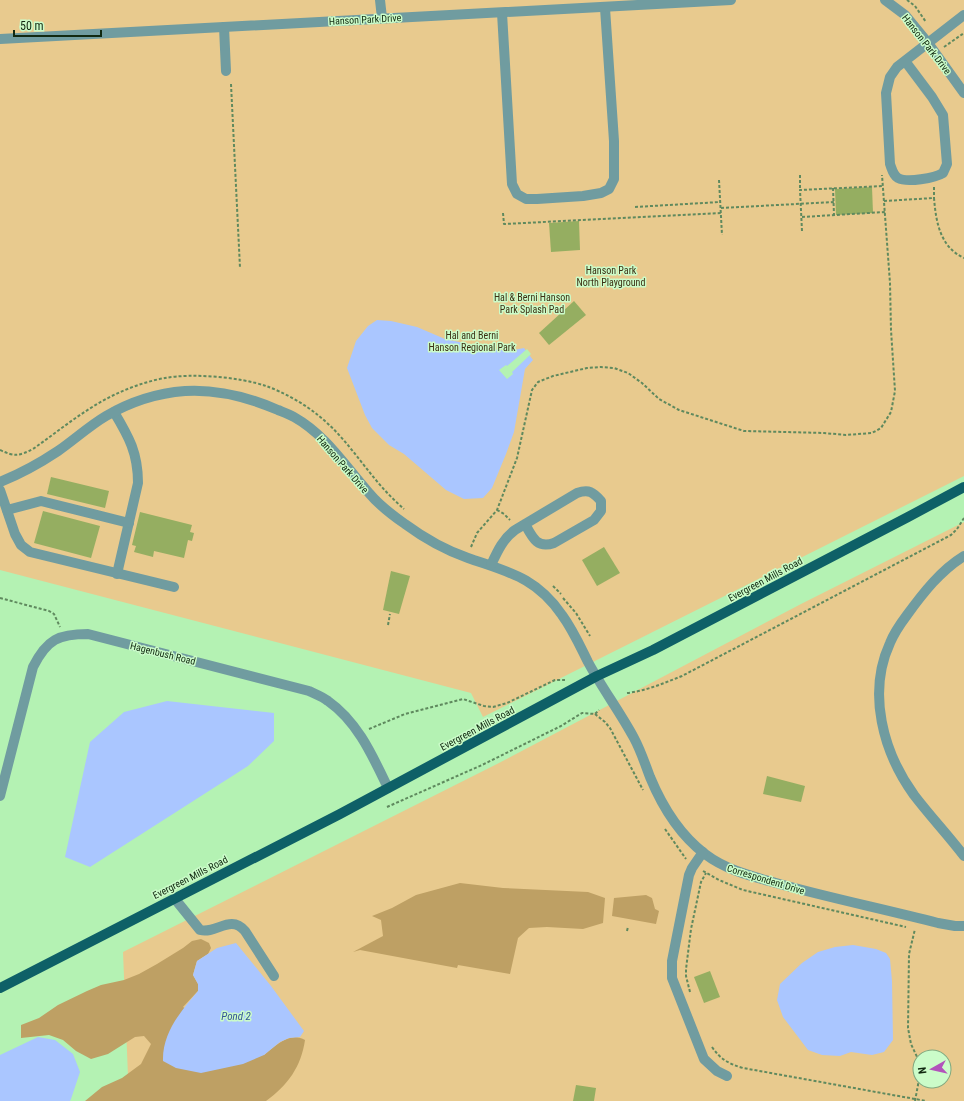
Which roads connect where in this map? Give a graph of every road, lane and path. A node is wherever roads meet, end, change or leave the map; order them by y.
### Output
1 (380, 0) edge
2 (731, 0) edge
3 (885, 0) edge
4 (605, 8) junction
5 (502, 13) junction
6 (964, 15) edge
7 (382, 18) junction
8 (224, 27) junction
9 (964, 33) edge
10 (0, 39) edge
11 (928, 43) junction
12 (944, 47) dead end
13 (905, 61) junction
14 (226, 71) dead end
15 (231, 84) dead end
16 (964, 93) edge
17 (882, 171) dead end
18 (800, 175) dead end
19 (719, 180) dead end
20 (883, 186) junction
21 (833, 188) junction
22 (800, 190) junction
23 (884, 201) junction
24 (720, 202) junction
25 (834, 202) junction
26 (801, 204) junction
27 (635, 207) dead end
28 (721, 208) junction
29 (885, 212) junction
30 (503, 213) dead end
31 (721, 213) junction
32 (834, 216) junction
33 (802, 217) junction
34 (802, 231) dead end
35 (722, 235) dead end
36 (964, 258) edge
37 (240, 268) dead end
38 (114, 412) junction
39 (0, 450) edge
40 (0, 482) edge
41 (964, 486) edge
42 (0, 490) edge
43 (7, 510) junction
44 (497, 510) junction
45 (409, 514) dead end
46 (964, 518) edge
47 (129, 523) junction
48 (525, 524) junction
49 (516, 530) junction
50 (466, 545) dead end
51 (471, 547) junction
52 (476, 549) dead end
53 (964, 556) edge
54 (491, 564) junction
55 (117, 574) junction
56 (551, 585) dead end
57 (174, 587) dead end
58 (0, 598) edge
59 (390, 614) dead end
60 (388, 625) dead end
61 (60, 627) dead end
62 (590, 636) dead end
63 (598, 676) junction
64 (567, 680) dead end
65 (627, 692) dead end
66 (599, 710) dead end
67 (368, 730) dead end
68 (388, 788) junction
69 (0, 796) edge
70 (387, 806) dead end
71 (703, 852) junction
72 (964, 856) edge
73 (706, 873) dead end
74 (175, 899) junction
75 (917, 918) junction
76 (964, 926) edge
77 (628, 927) dead end
78 (627, 931) dead end
79 (274, 976) dead end
80 (0, 988) edge
81 (691, 993) dead end
82 (712, 1047) dead end
83 (727, 1076) dead end
84 (915, 1100) edge
85 (926, 1101) edge

1 - 7 street
2 - 4 street, Hanson Park Drive
3 - 11 street, Hanson Park Drive
4 - 5 street, Hanson Park Drive
4 - 5 street
5 - 7 street, Hanson Park Drive
6 - 11 street
7 - 8 street, Hanson Park Drive
8 - 10 street, Hanson Park Drive
8 - 14 street
9 - 12 path
11 - 13 street
11 - 16 street, Hanson Park Drive
13 - 13 street
15 - 37 path
17 - 20 path
18 - 22 path
19 - 24 path
20 - 21 path
20 - 23 path
21 - 22 path
21 - 25 path
22 - 26 path
23 - 29 path
23 - 36 path
24 - 27 path
24 - 28 path
25 - 26 path
25 - 32 path
26 - 28 path
26 - 33 path
28 - 31 path
29 - 32 path
29 - 44 path
30 - 31 path
31 - 35 path
32 - 33 path
33 - 34 path
38 - 40 street, Hanson Park Drive
38 - 47 street
38 - 54 street, Hanson Park Drive
39 - 45 path
41 - 63 main road, Evergreen Mills Road
42 - 43 street
43 - 47 street
43 - 55 street
44 - 49 path
44 - 51 path
46 - 65 path
47 - 55 street
48 - 48 street
48 - 49 street
49 - 54 street
50 - 51 path
51 - 52 path
53 - 72 street
54 - 63 street, Hanson Park Drive
55 - 57 street
56 - 62 path
58 - 61 path
59 - 60 path
63 - 68 main road, Evergreen Mills Road
63 - 71 street, Correspondent Drive
64 - 67 path
66 - 70 path
68 - 69 street, Hagenbush Road
68 - 74 main road, Evergreen Mills Road
71 - 75 street, Correspondent Drive
71 - 83 street
73 - 81 path
74 - 79 street
74 - 80 main road, Evergreen Mills Road
75 - 76 street, Correspondent Drive
75 - 84 path
77 - 78 path
82 - 84 path
84 - 85 path

